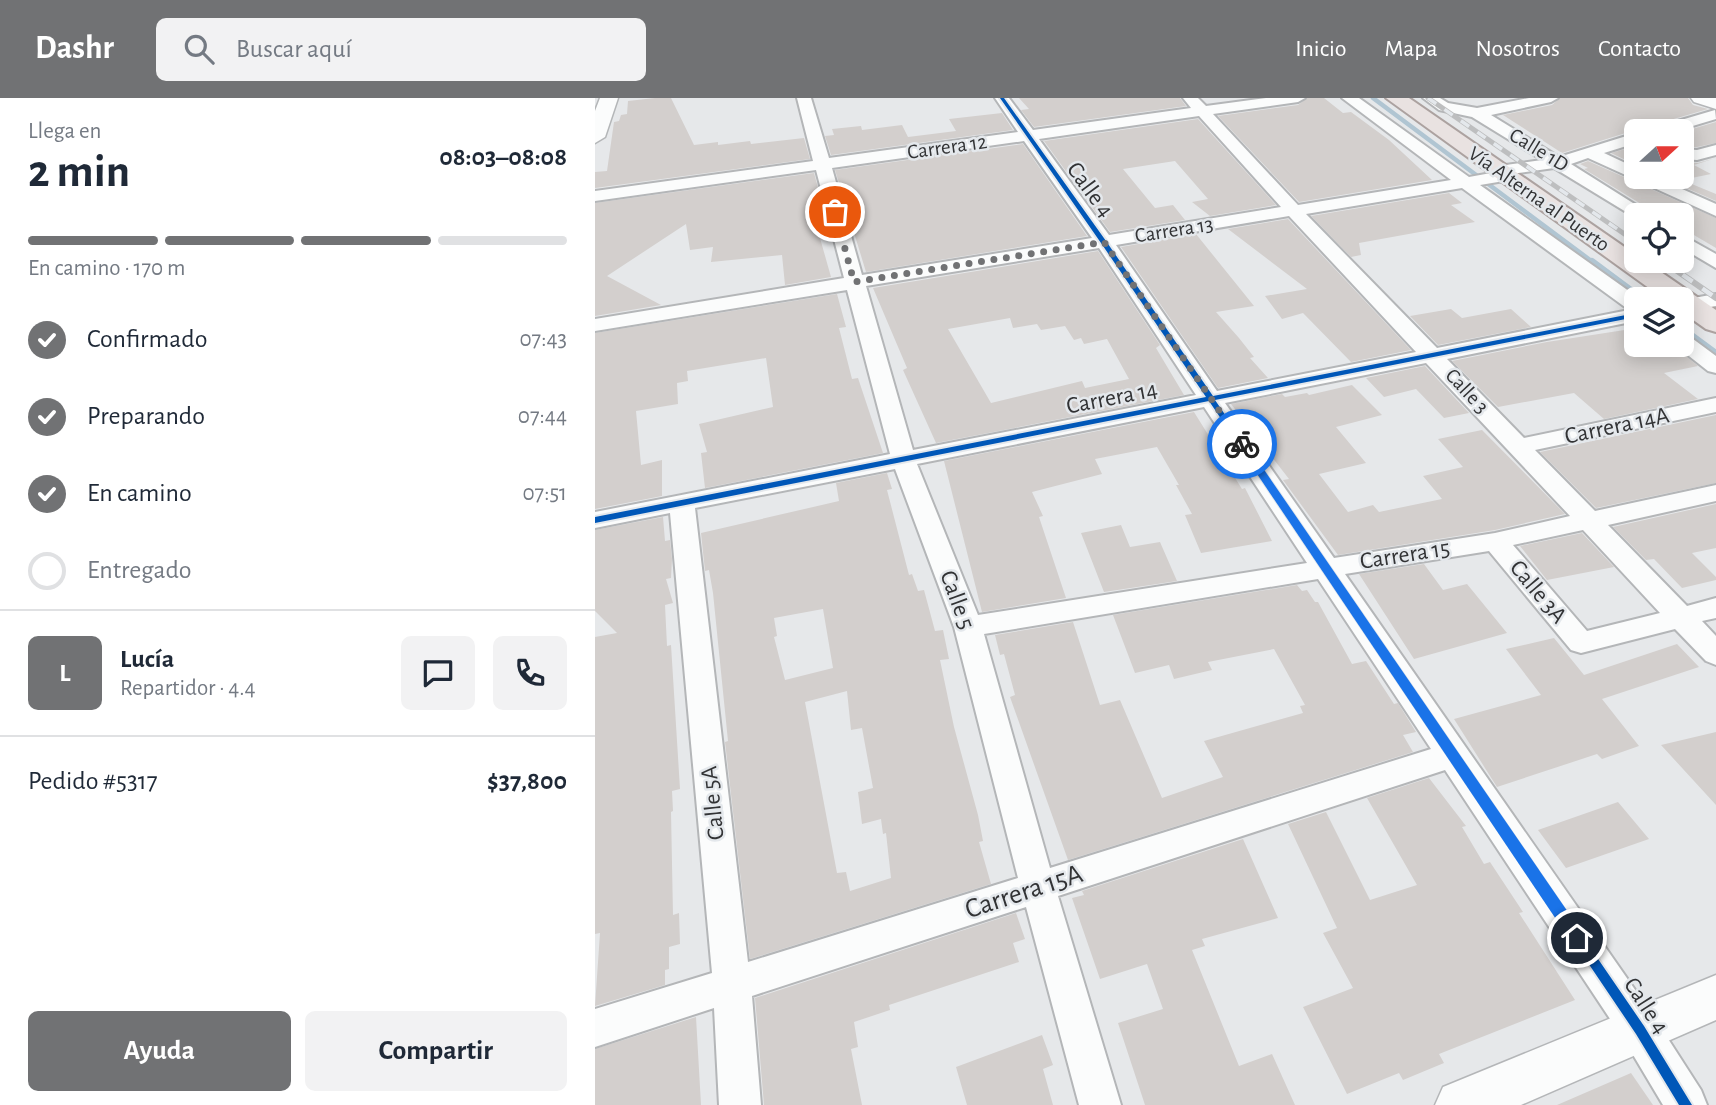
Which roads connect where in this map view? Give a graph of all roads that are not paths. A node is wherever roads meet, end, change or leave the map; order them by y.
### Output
1 (609, 98) edge
2 (804, 98) edge
3 (1002, 98) edge
4 (1299, 98) edge
5 (1349, 98) edge
6 (1396, 98) edge
7 (1430, 98) edge
8 (1551, 98) edge
9 (1700, 98) edge
10 (1716, 103) edge
11 (1197, 105) edge
12 (1477, 113) junction
13 (1715, 115) edge
14 (1694, 121) edge
15 (1028, 136) junction
16 (595, 137) edge
17 (1624, 142) edge
18 (1716, 150) edge
19 (1590, 153) junction
20 (1694, 155) edge
21 (1559, 162) junction
22 (822, 165) junction
23 (1624, 169) edge
24 (1485, 178) junction
25 (1668, 189) edge
26 (595, 196) edge
27 (1716, 197) edge
28 (1624, 203) edge
29 (1698, 203) junction
30 (1293, 210) junction
31 (1716, 211) edge
32 (1104, 242) junction
33 (1694, 248) edge
34 (1716, 262) edge
35 (854, 282) junction
36 (1658, 287) edge
37 (1624, 297) edge
38 (1716, 300) edge
39 (1694, 304) edge
40 (1694, 310) edge
41 (1624, 317) edge
42 (1716, 323) edge
43 (595, 325) edge
44 (1694, 350) edge
45 (1434, 355) junction
46 (1716, 366) edge
47 (1211, 398) junction
48 (1716, 405) edge
49 (1519, 446) junction
50 (903, 458) junction
51 (1716, 493) edge
52 (682, 502) junction
53 (595, 520) edge
54 (1591, 522) junction
55 (1495, 541) junction
56 (1326, 568) junction
57 (1716, 608) edge
58 (1681, 617) junction
59 (968, 627) junction
60 (1716, 654) edge
61 (1453, 755) junction
62 (1038, 887) junction
63 (732, 985) junction
64 (1716, 998) edge
65 (595, 1028) edge
66 (1640, 1030) junction
67 (740, 1105) edge
68 (1100, 1105) edge
69 (1461, 1105) edge
70 (1686, 1105) edge

1 - 16 street
2 - 22 street, Calle 5
3 - 15 street, Calle 4
4 - 11 street, Carrera 12
5 - 24 street
6 - 24 main road, Vía Alterna al Puerto
7 - 12 street, Calle 1D
8 - 12 street
9 - 10 street
11 - 15 street, Carrera 12
11 - 30 street, Calle 3
12 - 21 street, Calle 1D
13 - 14 street
15 - 22 street, Carrera 12
15 - 32 street, Calle 4
17 - 19 street, Carrera 13
18 - 20 street
19 - 21 street, Carrera 13
19 - 23 street, Calle 1D
21 - 24 street, Carrera 13
21 - 28 street, Calle 1D
22 - 26 street, Carrera 12
22 - 35 street, Calle 5
24 - 30 street, Carrera 13
24 - 36 main road, Vía Alterna al Puerto
24 - 37 street
25 - 29 street
27 - 29 street
29 - 31 street
30 - 32 street, Carrera 13
30 - 45 street, Calle 3
32 - 35 street, Carrera 13
32 - 47 street, Calle 4
33 - 34 street
35 - 43 street, Carrera 13
35 - 50 street, Calle 5
38 - 39 street
40 - 42 main road, Vía Alterna al Puerto
41 - 45 street, Carrera 14
44 - 46 street
45 - 47 street, Carrera 14
45 - 49 street, Calle 3
47 - 50 street, Carrera 14
47 - 56 street, Calle 4
48 - 49 street, Carrera 14A
49 - 54 street, Calle 3
50 - 52 street, Carrera 14
50 - 59 street, Calle 5
51 - 54 street, Carrera 15
52 - 53 street, Carrera 14
52 - 63 street, Calle 5A
54 - 55 street, Carrera 15
54 - 58 street, Calle 3
55 - 56 street, Carrera 15
55 - 58 street, Calle 3A
56 - 59 street, Carrera 15
56 - 61 street, Calle 4
57 - 58 street
58 - 60 street, Calle 3
59 - 62 street, Calle 5
61 - 62 street, Carrera 15A
61 - 66 street, Calle 4
62 - 63 street, Carrera 15A
62 - 68 street, Calle 5
63 - 65 street, Carrera 15A
63 - 67 street, Calle 5A
64 - 66 street
66 - 69 street
66 - 70 street, Calle 4

